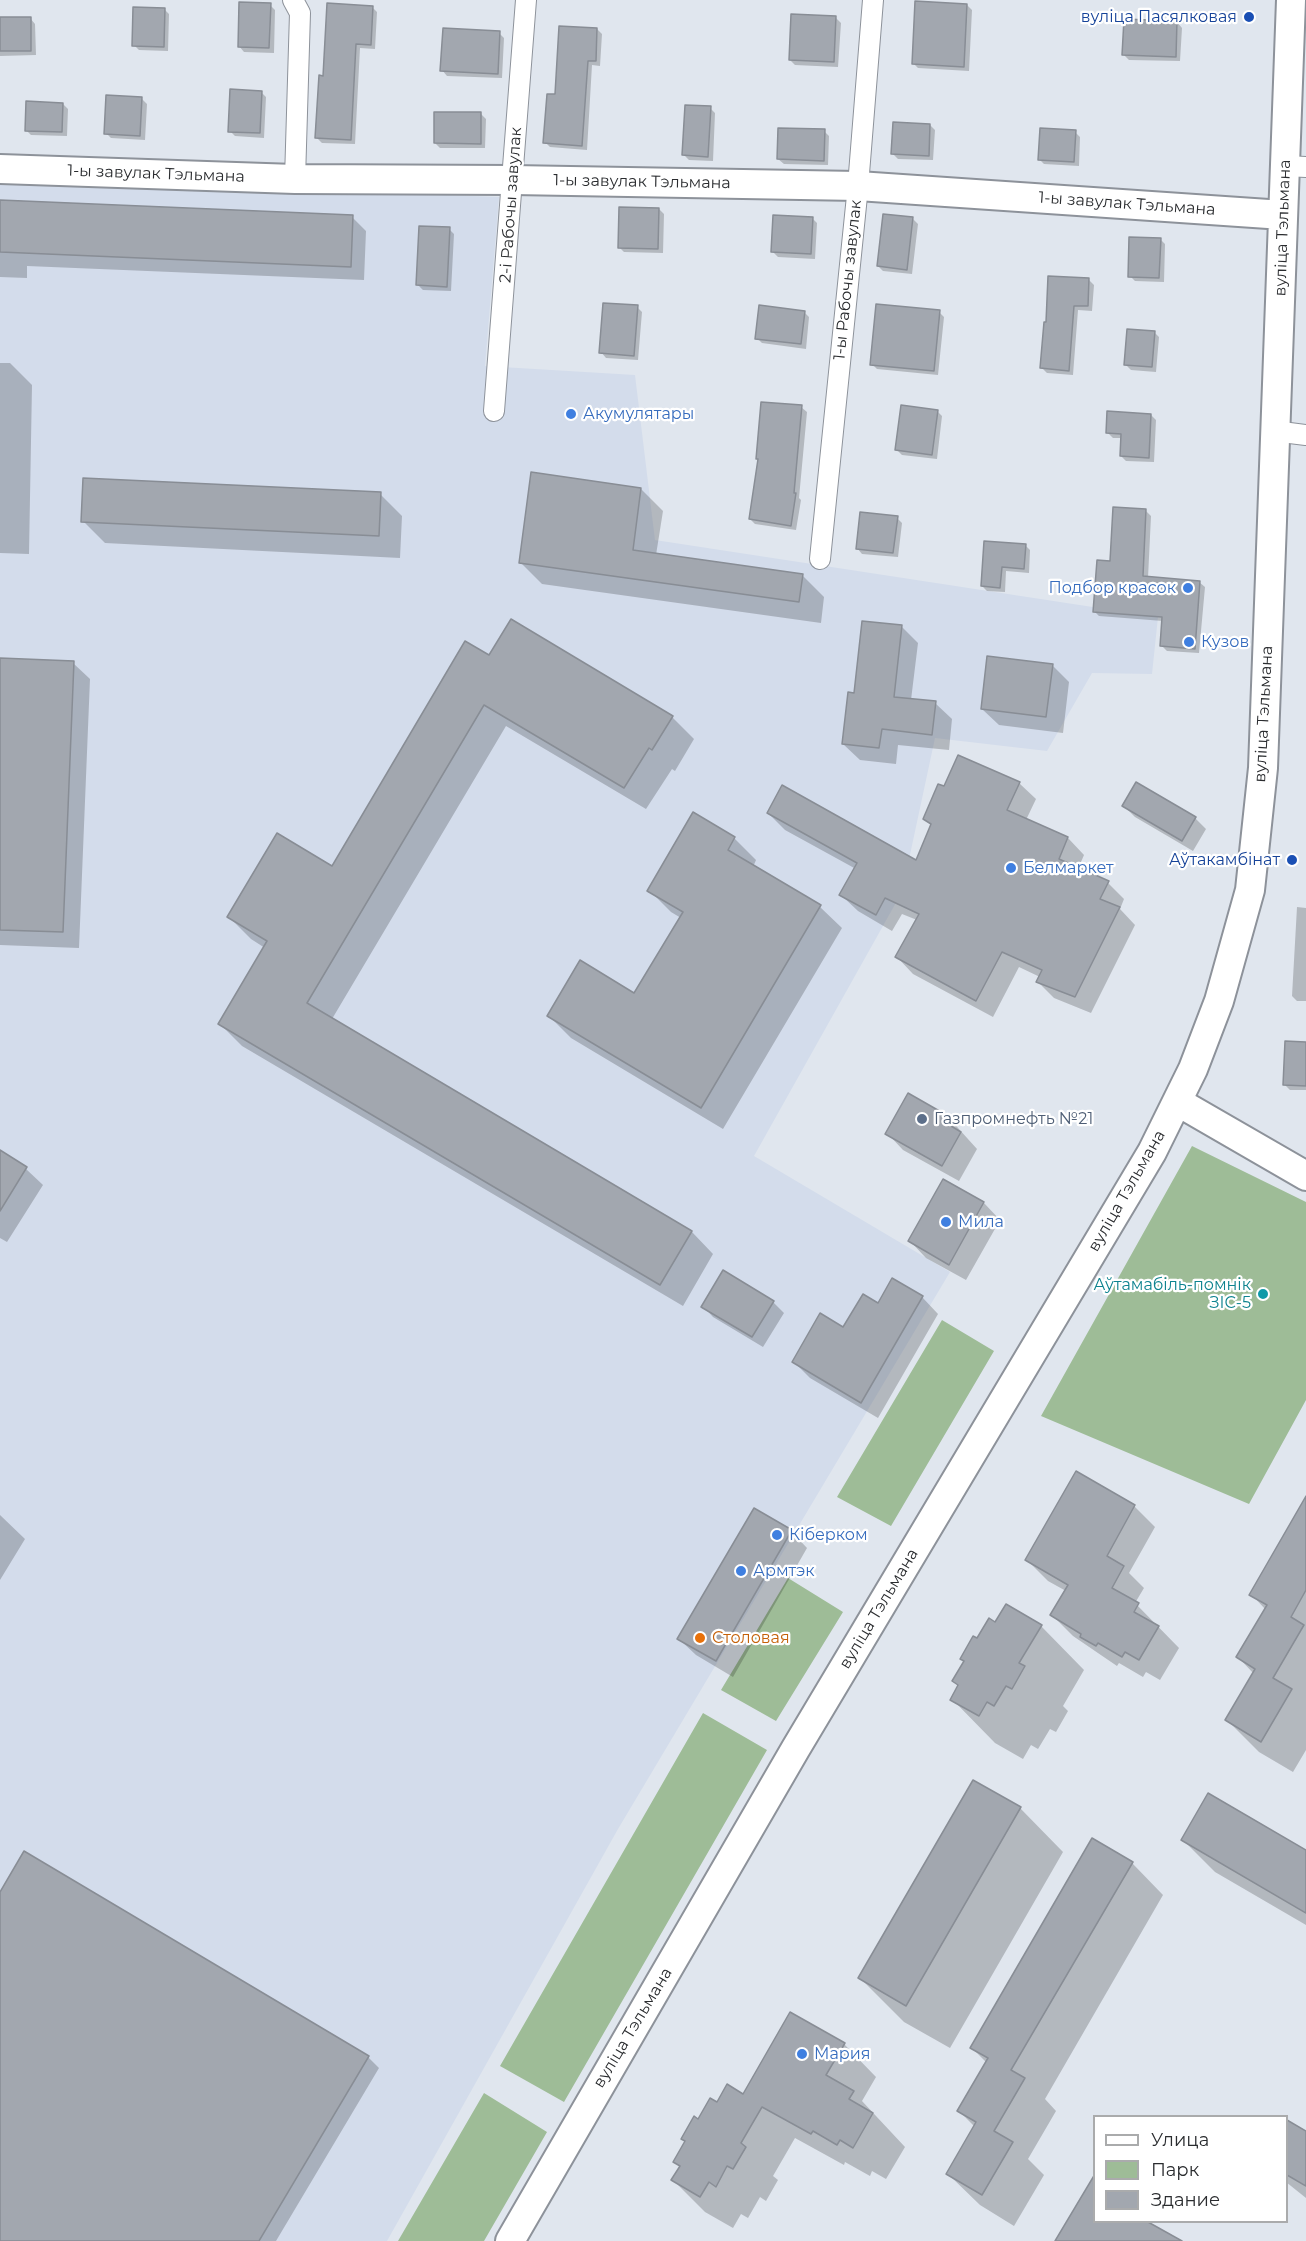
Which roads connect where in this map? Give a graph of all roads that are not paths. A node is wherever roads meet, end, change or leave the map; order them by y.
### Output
1 (293, 0) edge
2 (526, 0) edge
3 (873, 0) edge
4 (1292, 0) edge
5 (1296, 166) edge
6 (0, 169) edge
7 (295, 179) junction
8 (513, 180) junction
9 (858, 186) junction
10 (1283, 215) junction
11 (494, 411) dead end
12 (1274, 431) junction
13 (1306, 435) edge
14 (820, 559) dead end
15 (1178, 1102) junction
16 (1306, 1176) edge
17 (510, 2241) edge

1 - 7 street
2 - 8 street, 2-і Рабочы завулак
3 - 9 street, 1-ы Рабочы завулак
4 - 5 main road, вуліца Тэльмана
5 - 10 main road, вуліца Тэльмана
6 - 7 main road, 1-ы завулак Тэльмана
7 - 8 main road, 1-ы завулак Тэльмана
8 - 9 main road, 1-ы завулак Тэльмана
8 - 11 street, 2-і Рабочы завулак
9 - 10 main road, 1-ы завулак Тэльмана
9 - 14 street, 1-ы Рабочы завулак
10 - 12 main road, вуліца Тэльмана
12 - 13 street
12 - 15 main road, вуліца Тэльмана
15 - 16 main road
15 - 17 main road, вуліца Тэльмана

